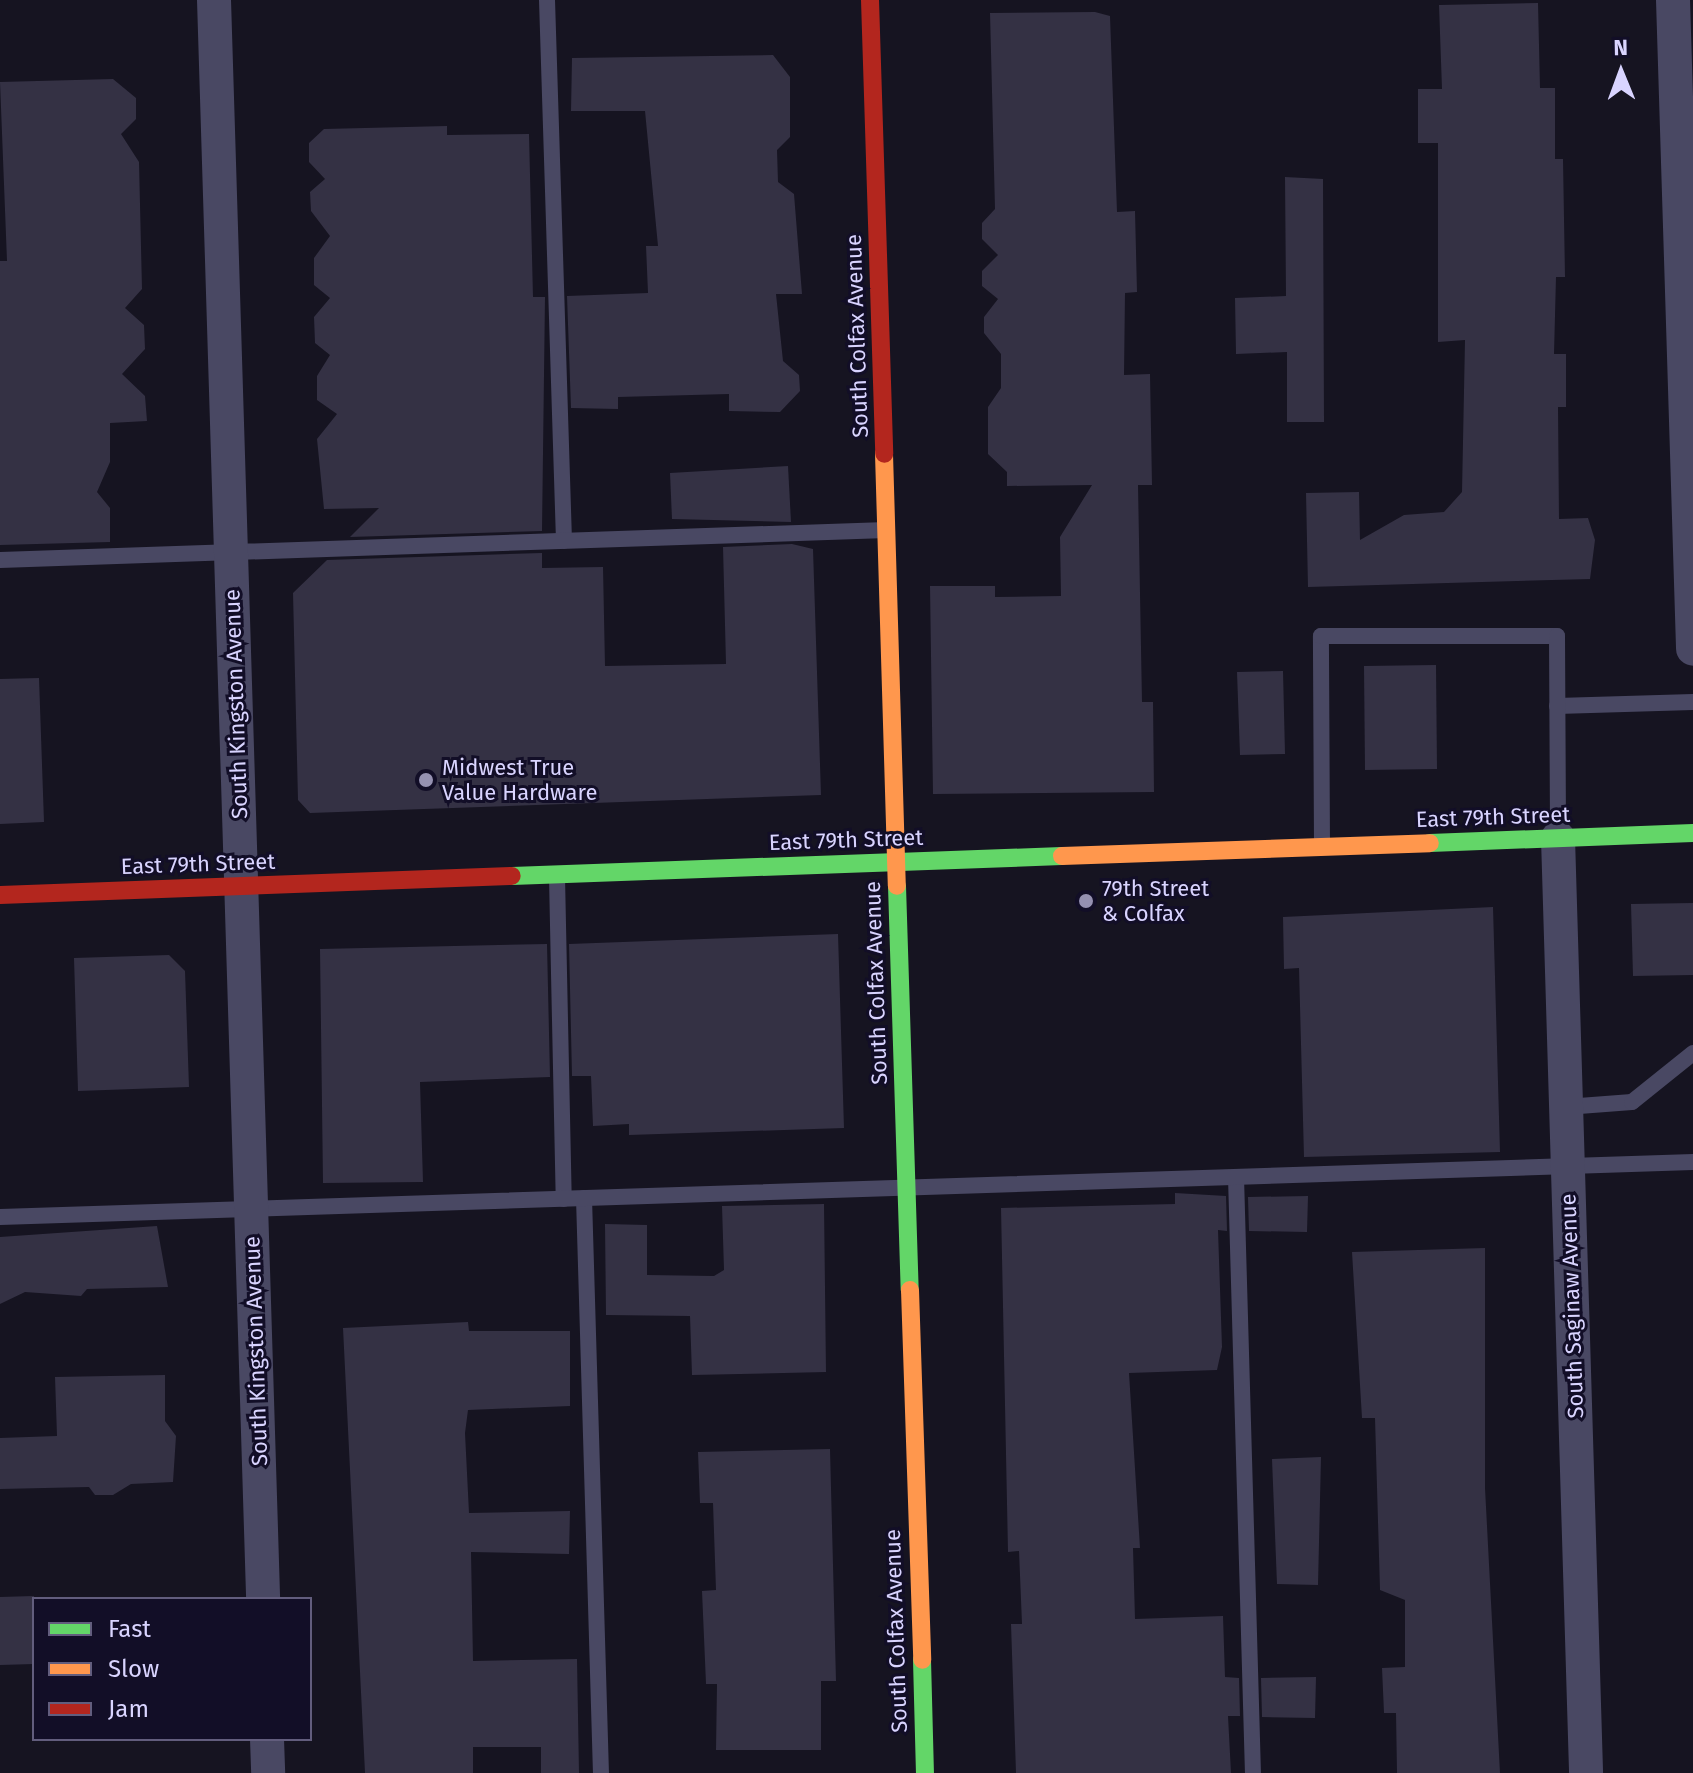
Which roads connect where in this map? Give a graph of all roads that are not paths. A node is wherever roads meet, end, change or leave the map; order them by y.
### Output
1 (214, 0) edge
2 (547, 0) edge
3 (870, 0) edge
4 (1673, 0) edge
5 (1691, 506) edge
6 (888, 530) junction
7 (564, 541) junction
8 (231, 552) junction
9 (0, 560) edge
10 (1693, 649) edge
11 (1693, 702) edge
12 (1557, 706) junction
13 (1693, 833) edge
14 (1558, 838) junction
15 (1322, 847) junction
16 (896, 862) junction
17 (557, 875) junction
18 (242, 887) junction
19 (0, 895) edge
20 (1693, 1053) edge
21 (1566, 1107) junction
22 (1693, 1162) edge
23 (1568, 1167) junction
24 (1236, 1177) junction
25 (907, 1188) junction
26 (584, 1198) junction
27 (564, 1199) junction
28 (251, 1209) junction
29 (0, 1217) edge
30 (263, 1597) edge
31 (267, 1741) edge
32 (268, 1773) edge
33 (601, 1773) edge
34 (925, 1773) edge
35 (1253, 1773) edge
36 (1586, 1773) edge

1 - 8 street, South Kingston Avenue
2 - 7 lane
3 - 6 street, South Colfax Avenue
4 - 5 street
5 - 10 street
6 - 7 lane
6 - 16 street, South Colfax Avenue
7 - 8 lane
8 - 9 lane
8 - 18 street, South Kingston Avenue
11 - 12 lane
12 - 14 lane
12 - 15 lane
13 - 14 street, East 79th Street
14 - 15 street, East 79th Street
14 - 21 street, South Saginaw Avenue
15 - 16 street, East 79th Street
16 - 17 street, East 79th Street
16 - 25 street, South Colfax Avenue
17 - 18 street, East 79th Street
17 - 27 lane
18 - 19 street, East 79th Street
18 - 28 street, South Kingston Avenue
20 - 21 lane
21 - 23 street, South Saginaw Avenue
22 - 23 lane
23 - 24 lane
23 - 36 street, South Saginaw Avenue
24 - 25 lane
24 - 35 lane
25 - 26 lane
25 - 34 street, South Colfax Avenue
26 - 27 lane
26 - 33 lane
27 - 28 lane
28 - 29 lane
28 - 30 street, South Kingston Avenue
31 - 32 street

